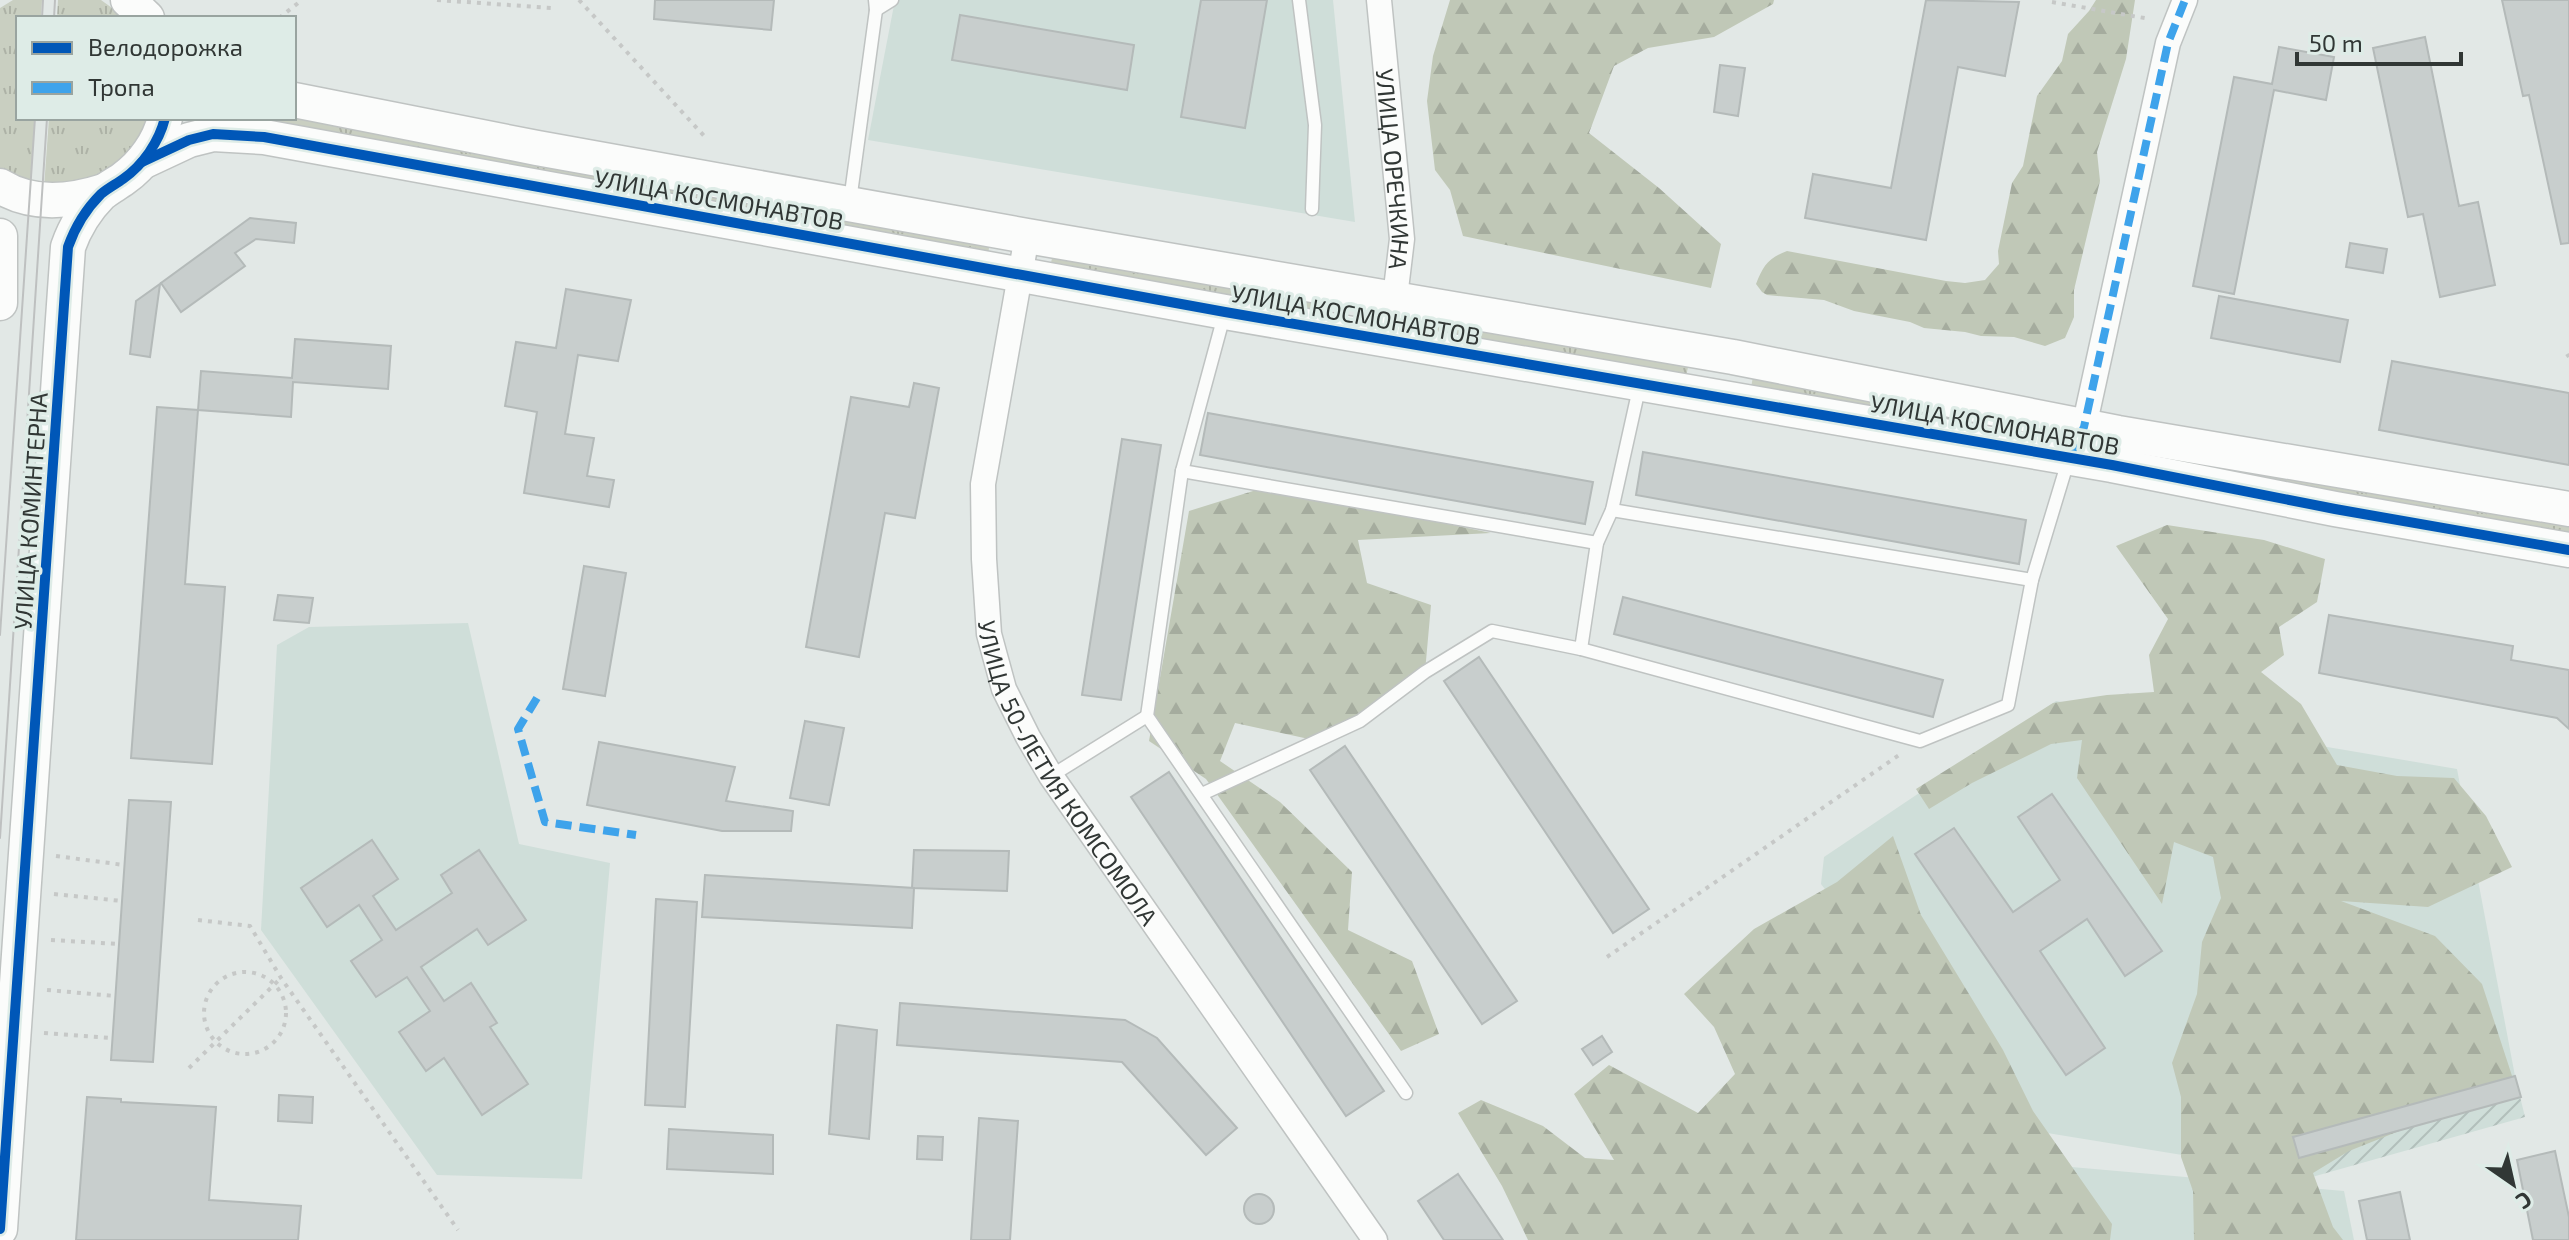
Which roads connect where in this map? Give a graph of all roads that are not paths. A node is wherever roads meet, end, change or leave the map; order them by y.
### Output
1 (892, 0) edge
2 (1299, 0) edge
3 (1379, 0) edge
4 (2185, 0) edge
5 (876, 5) edge
6 (296, 100) edge
7 (164, 120) edge
8 (142, 162) junction
9 (0, 186) edge
10 (104, 191) junction
11 (849, 204) junction
12 (1312, 209) dead end
13 (0, 236) edge
14 (1027, 236) junction
15 (1018, 274) junction
16 (1396, 298) junction
17 (0, 303) edge
18 (1225, 312) junction
19 (1390, 339) junction
20 (1640, 383) junction
21 (2084, 427) junction
22 (2069, 458) junction
23 (1182, 471) junction
24 (2569, 509) edge
25 (1612, 510) junction
26 (1597, 543) junction
27 (2569, 550) edge
28 (2032, 580) junction
29 (1581, 649) junction
30 (1147, 716) junction
31 (1051, 776) junction
32 (1202, 794) junction
33 (1406, 1093) dead end
34 (0, 1229) edge
35 (1375, 1240) edge

1 - 5 lane
2 - 12 lane
3 - 16 street, УЛИЦА ОРЕЧКИНА
4 - 21 street
5 - 11 lane
6 - 11 street, УЛИЦА КОСМОНАВТОВ
7 - 8 street, УЛИЦА КОМИНТЕРНА
8 - 10 street, УЛИЦА КОМИНТЕРНА
8 - 15 street, УЛИЦА КОСМОНАВТОВ
9 - 10 street
10 - 34 street, УЛИЦА КОМИНТЕРНА
11 - 14 street, УЛИЦА КОСМОНАВТОВ
13 - 17 street
14 - 15 street, УЛИЦА 50-ЛЕТИЯ КОМСОМОЛА
14 - 16 street, УЛИЦА КОСМОНАВТОВ
15 - 18 street, УЛИЦА КОСМОНАВТОВ
15 - 31 street, УЛИЦА 50-ЛЕТИЯ КОМСОМОЛА
16 - 19 street, УЛИЦА ОРЕЧКИНА
16 - 21 street, УЛИЦА КОСМОНАВТОВ
18 - 19 street, УЛИЦА КОСМОНАВТОВ
18 - 23 lane
19 - 20 street, УЛИЦА КОСМОНАВТОВ
20 - 22 street, УЛИЦА КОСМОНАВТОВ
20 - 25 lane
21 - 22 street
21 - 24 street, УЛИЦА КОСМОНАВТОВ
22 - 27 street, УЛИЦА КОСМОНАВТОВ
22 - 28 lane
23 - 26 lane
23 - 30 lane
25 - 26 lane
25 - 28 lane
26 - 29 lane
28 - 29 lane
29 - 32 lane
30 - 31 lane
30 - 32 lane
31 - 35 street, УЛИЦА 50-ЛЕТИЯ КОМСОМОЛА
32 - 33 lane

